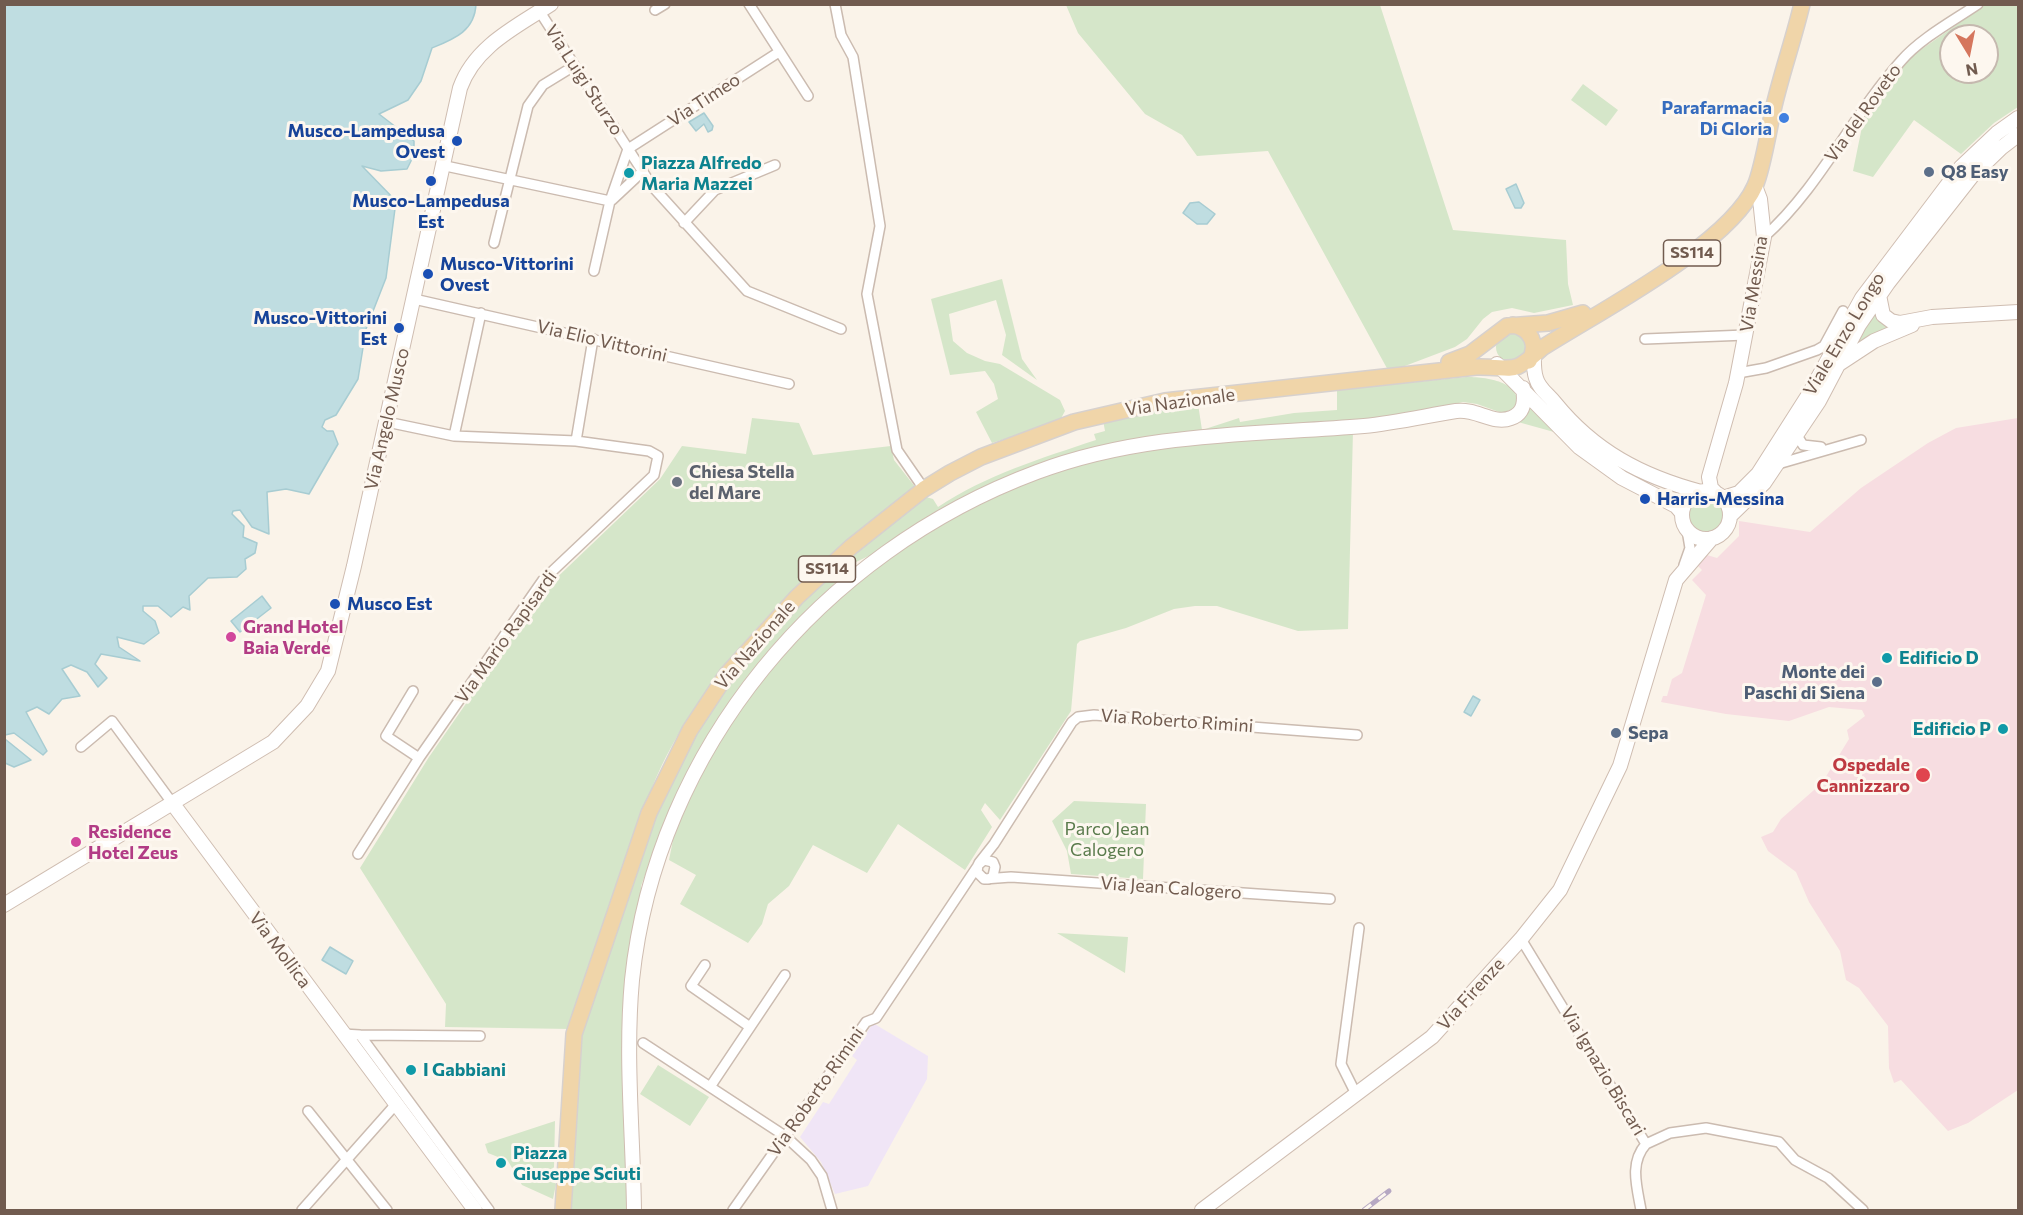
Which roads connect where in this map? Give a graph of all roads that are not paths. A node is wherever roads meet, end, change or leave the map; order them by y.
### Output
1 (664, 4) edge
2 (749, 4) edge
3 (835, 4) edge
4 (1798, 4) edge
5 (1802, 4) edge
6 (1978, 4) edge
7 (545, 8) edge
8 (655, 10) dead end
9 (1796, 21) junction
10 (779, 52) junction
11 (574, 66) junction
12 (808, 96) dead end
13 (2019, 118) edge
14 (2019, 135) edge
15 (628, 148) junction
16 (441, 165) junction
17 (775, 165) dead end
18 (643, 171) junction
19 (510, 180) junction
20 (1755, 186) junction
21 (610, 201) junction
22 (684, 223) junction
23 (1764, 237) junction
24 (494, 243) dead end
25 (594, 272) dead end
26 (1630, 293) junction
27 (1879, 295) junction
28 (414, 299) junction
29 (1843, 311) dead end
30 (2019, 312) edge
31 (481, 313) junction
32 (1932, 317) junction
33 (1548, 323) junction
34 (1581, 323) junction
35 (1513, 325) junction
36 (841, 329) dead end
37 (1495, 332) junction
38 (1746, 335) junction
39 (594, 339) junction
40 (1646, 339) dead end
41 (1532, 355) junction
42 (1449, 362) junction
43 (1837, 365) junction
44 (1504, 370) junction
45 (1738, 374) junction
46 (1393, 378) junction
47 (789, 384) dead end
48 (1522, 388) junction
49 (1550, 397) junction
50 (387, 422) junction
51 (1796, 434) junction
52 (454, 436) junction
53 (576, 441) junction
54 (1862, 441) dead end
55 (1829, 447) junction
56 (1776, 464) junction
57 (924, 489) junction
58 (1701, 492) junction
59 (1719, 496) junction
60 (1682, 513) junction
61 (1730, 516) junction
62 (1687, 530) junction
63 (1712, 538) junction
64 (1676, 580) junction
65 (413, 691) dead end
66 (1357, 735) dead end
67 (81, 747) dead end
68 (420, 758) junction
69 (173, 804) junction
70 (994, 844) junction
71 (358, 854) dead end
72 (978, 865) junction
73 (994, 865) junction
74 (1011, 877) junction
75 (986, 879) junction
76 (963, 890) junction
77 (1330, 899) dead end
78 (4, 905) edge
79 (1359, 928) dead end
80 (1521, 939) junction
81 (705, 965) dead end
82 (784, 975) dead end
83 (750, 1027) junction
84 (343, 1034) junction
85 (360, 1035) junction
86 (480, 1036) dead end
87 (643, 1043) dead end
88 (710, 1087) junction
89 (1356, 1094) junction
90 (396, 1104) junction
91 (308, 1111) dead end
92 (785, 1136) junction
93 (1646, 1144) junction
94 (346, 1158) junction
95 (302, 1210) edge
96 (387, 1210) edge
97 (475, 1210) edge
98 (489, 1210) edge
99 (563, 1210) edge
100 (634, 1210) edge
101 (733, 1210) edge
102 (832, 1210) edge
103 (1202, 1210) edge
104 (1641, 1210) edge
105 (1863, 1210) edge

1 - 8 street
2 - 10 street
3 - 57 street
4 - 9 main road
5 - 9 main road, Via Messina
6 - 23 street, Via del Roveto
7 - 11 street, Via Luigi Sturzo
7 - 16 street, Via Angelo Musco
9 - 20 main road, Via Messina
10 - 12 street
10 - 15 street, Via Timeo
11 - 15 street, Via Luigi Sturzo
11 - 19 street
13 - 59 street, Viale Enzo Longo
14 - 27 street, Viale Enzo Longo
15 - 18 street, Via Luigi Sturzo
15 - 21 street
16 - 19 street
16 - 28 street, Via Angelo Musco
17 - 22 street
18 - 21 street
18 - 22 street, Via Luigi Sturzo
19 - 21 street
19 - 24 street
20 - 23 street, Via Messina
20 - 26 main road, SS114
21 - 25 street
22 - 36 street, Via Luigi Sturzo
23 - 38 street, Via Messina
26 - 33 main road
26 - 34 main road
27 - 32 street
27 - 43 street, Viale Enzo Longo
28 - 31 street, Via Elio Vittorini
28 - 50 street, Via Angelo Musco
29 - 45 street
30 - 32 street
31 - 39 street, Via Elio Vittorini
31 - 52 street
32 - 43 street
33 - 35 main road
33 - 42 main road
34 - 41 main road
34 - 49 street
35 - 37 main road
35 - 41 main road
37 - 42 main road
37 - 44 main road
38 - 40 street
38 - 45 street, Via Messina
39 - 47 street, Via Elio Vittorini
39 - 53 street
41 - 44 main road
41 - 49 street
42 - 46 main road
43 - 51 street, Viale Enzo Longo
44 - 46 main road
44 - 48 street
45 - 59 street, Via Messina
46 - 57 main road, Via Nazionale / SS114
48 - 60 street
48 - 100 street
49 - 58 street
50 - 52 street, Via Mario Rapisardi
50 - 69 street, Via Angelo Musco
51 - 55 street
51 - 56 street, Viale Enzo Longo
52 - 53 street, Via Mario Rapisardi
53 - 68 street, Via Mario Rapisardi
54 - 55 street
55 - 56 street
56 - 61 street, Viale Enzo Longo
57 - 99 main road, Via Nazionale / SS114
58 - 59 street
58 - 60 street
59 - 61 street
60 - 62 street
61 - 63 street
62 - 63 street
62 - 64 street
63 - 64 street
64 - 80 street, Via Firenze
65 - 68 street
66 - 70 street, Via Roberto Rimini
67 - 69 street, Via Mollica
68 - 71 street, Via Mario Rapisardi
69 - 78 street, Via Angelo Musco
69 - 84 street, Via Mollica
70 - 72 street, Via Roberto Rimini
70 - 73 street
72 - 73 street
72 - 75 street
72 - 76 street, Via Roberto Rimini
73 - 74 street
73 - 75 street
74 - 75 street, Via Jean Calogero
74 - 77 street, Via Jean Calogero
75 - 76 street
76 - 92 street, Via Roberto Rimini
79 - 89 street
80 - 89 street, Via Firenze
80 - 93 street, Via Ignazio Biscari
81 - 83 street
82 - 83 street
83 - 88 street
84 - 85 street
84 - 90 street, Via Mollica
85 - 86 street
85 - 98 street
87 - 88 street
88 - 92 street
89 - 103 street, Via Firenze
90 - 94 street
90 - 97 street, Via Mollica
91 - 94 street
92 - 101 street, Via Roberto Rimini
92 - 102 street
93 - 104 street, Via Ignazio Biscari
93 - 105 street
94 - 95 street
94 - 96 street

